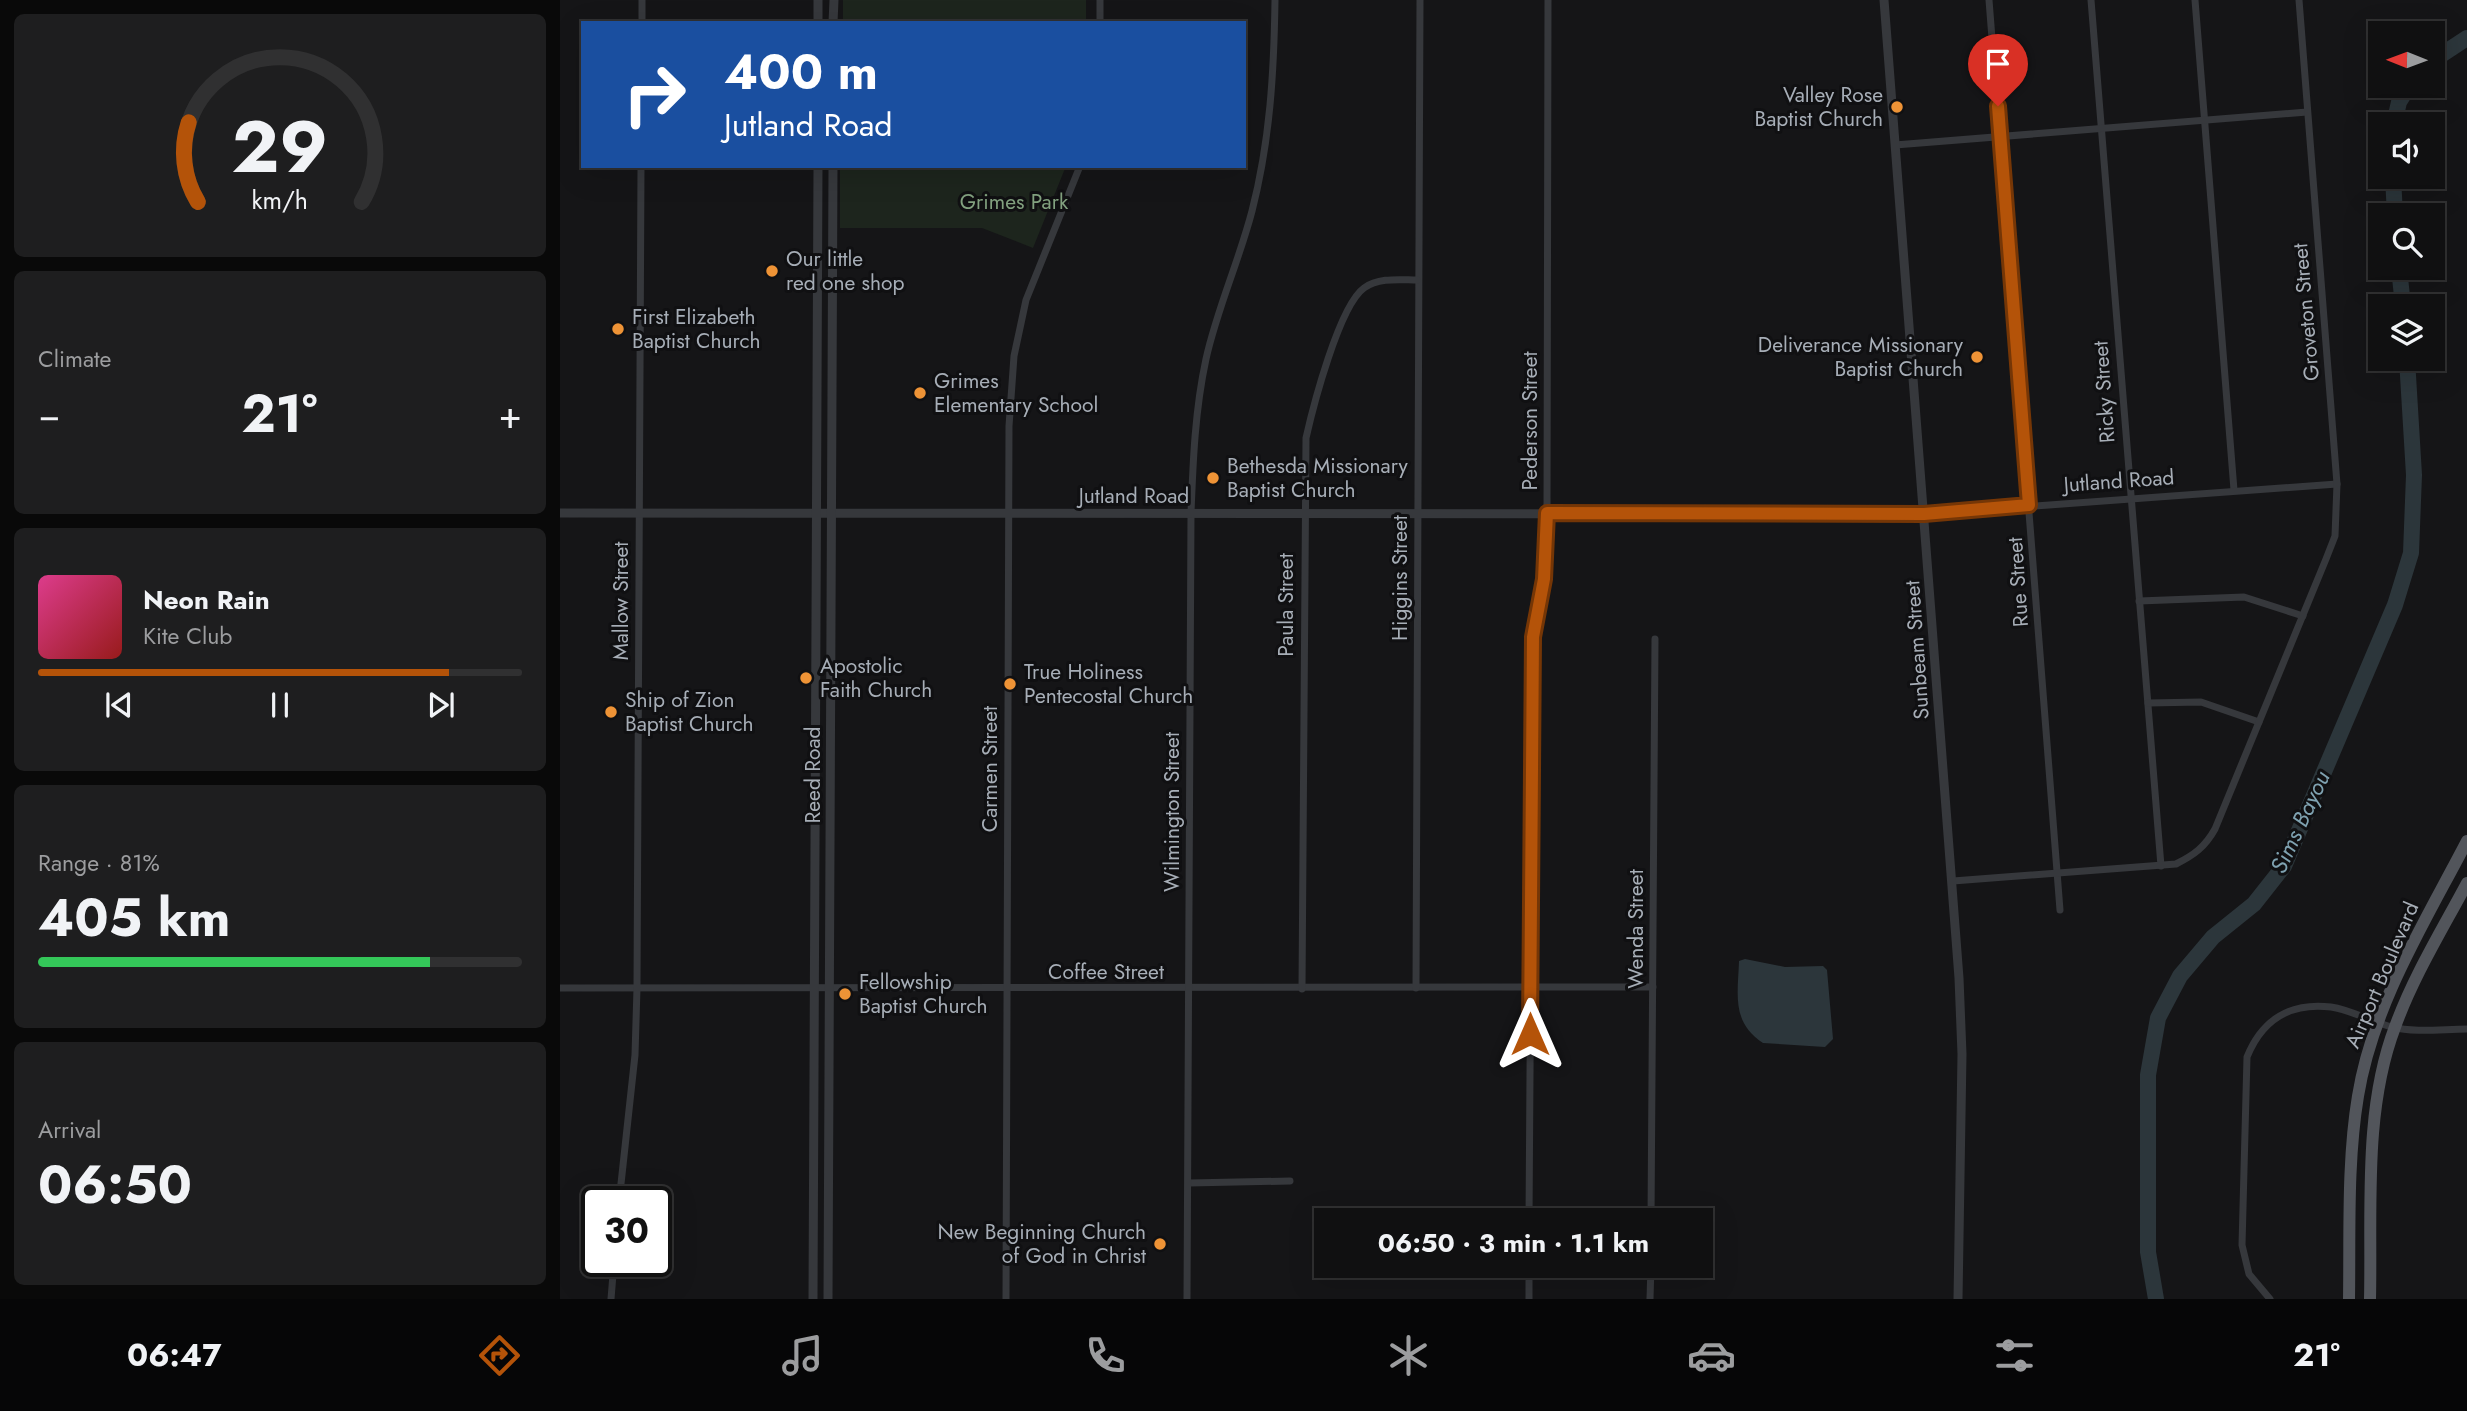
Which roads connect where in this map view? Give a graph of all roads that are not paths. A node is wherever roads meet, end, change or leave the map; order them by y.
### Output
1 (642, 0) edge
2 (818, 0) edge
3 (834, 0) edge
4 (1100, 0) edge
5 (1275, 0) edge
6 (1420, 0) edge
7 (1548, 0) edge
8 (1884, 0) edge
9 (1989, 0) edge
10 (2091, 0) edge
11 (2195, 0) edge
12 (2299, 0) edge
13 (642, 21) edge
14 (818, 21) edge
15 (834, 21) edge
16 (1100, 21) edge
17 (2307, 112) junction
18 (2204, 120) junction
19 (2102, 126) junction
20 (2001, 135) junction
21 (1895, 145) junction
22 (641, 168) edge
23 (818, 168) edge
24 (833, 168) edge
25 (1079, 168) edge
26 (817, 250) junction
27 (832, 250) junction
28 (1418, 281) junction
29 (816, 366) junction
30 (831, 366) junction
31 (2337, 484) junction
32 (2234, 490) junction
33 (2129, 499) junction
34 (2029, 505) junction
35 (560, 513) edge
36 (639, 513) junction
37 (1191, 513) junction
38 (1418, 513) junction
39 (1547, 513) junction
40 (1009, 514) junction
41 (1304, 514) junction
42 (1924, 514) junction
43 (815, 515) junction
44 (831, 515) junction
45 (2139, 601) junction
46 (2303, 616) junction
47 (1655, 639) dead end
48 (814, 654) junction
49 (831, 654) junction
50 (2148, 703) junction
51 (2259, 722) junction
52 (814, 808) junction
53 (831, 808) junction
54 (2466, 847) edge
55 (2161, 866) junction
56 (2058, 874) junction
57 (1953, 881) junction
58 (2467, 883) edge
59 (2060, 910) dead end
60 (1530, 987) junction
61 (1653, 987) junction
62 (560, 988) edge
63 (637, 988) junction
64 (1189, 988) junction
65 (1416, 988) junction
66 (1302, 989) junction
67 (813, 990) junction
68 (828, 990) junction
69 (1007, 990) junction
70 (2378, 1023) junction
71 (2394, 1028) junction
72 (2467, 1029) edge
73 (2351, 1175) junction
74 (2373, 1176) junction
75 (1290, 1181) dead end
76 (1189, 1183) junction
77 (621, 1186) edge
78 (813, 1193) junction
79 (828, 1194) junction
80 (1529, 1208) edge
81 (1651, 1208) edge
82 (613, 1277) edge
83 (1529, 1278) edge
84 (1651, 1278) edge
85 (611, 1299) edge
86 (813, 1299) edge
87 (828, 1299) edge
88 (1006, 1299) edge
89 (1187, 1299) edge
90 (1529, 1299) edge
91 (1650, 1299) edge
92 (1958, 1299) edge
93 (2270, 1299) edge
94 (2349, 1299) edge
95 (2370, 1299) edge

1 - 13 street
2 - 14 street
3 - 15 street
4 - 16 street
5 - 37 street, Wilmington Street
6 - 28 street, Higgins Street
7 - 39 street, Pederson Street
8 - 21 street, Sunbeam Street
9 - 20 street, Rue Street
10 - 19 street, Ricky Street
11 - 18 street
12 - 17 street, Groveton Street
17 - 18 street
17 - 31 street, Groveton Street
18 - 19 street
18 - 32 street
19 - 20 street
19 - 33 street, Ricky Street
20 - 21 street
20 - 34 street, Rue Street
21 - 42 street, Sunbeam Street
22 - 36 street, Mallow Street
23 - 26 street, Reed Road
24 - 27 street, Reed Road
25 - 40 street, Carmen Street
26 - 27 street
26 - 29 street, Reed Road
27 - 30 street, Reed Road
28 - 38 street, Higgins Street
28 - 41 street, Paula Street
29 - 30 street
29 - 43 street, Reed Road
30 - 44 street, Reed Road
31 - 32 street, Jutland Road
31 - 46 street, Groveton Street
32 - 33 street, Jutland Road
33 - 34 street, Jutland Road
33 - 45 street, Ricky Street
34 - 42 street, Jutland Road
34 - 56 street, Rue Street
35 - 36 street, Jutland Road
36 - 43 street, Jutland Road
36 - 63 street, Mallow Street
37 - 40 street, Jutland Road
37 - 41 street, Jutland Road
37 - 64 street, Wilmington Street
38 - 39 street, Jutland Road
38 - 41 street, Jutland Road
38 - 65 street, Higgins Street
39 - 42 street, Jutland Road
39 - 60 street, Pederson Street
40 - 44 street, Jutland Road
40 - 69 street, Carmen Street
41 - 66 street, Paula Street
42 - 57 street, Sunbeam Street
43 - 44 street, Jutland Road
43 - 48 street, Reed Road
44 - 49 street, Reed Road
45 - 46 street
45 - 50 street, Ricky Street
46 - 51 street, Groveton Street
47 - 61 street, Wenda Street
48 - 49 street
48 - 52 street, Reed Road
49 - 53 street, Reed Road
50 - 51 street
50 - 55 street, Ricky Street
51 - 55 street, Groveton Street
52 - 53 street
52 - 67 street, Reed Road
53 - 68 street, Reed Road
54 - 70 main road, Airport Boulevard
55 - 56 street, Groveton Street
56 - 57 street, Groveton Street
56 - 59 street, Rue Street
57 - 92 street, Sunbeam Street
58 - 71 main road, Airport Boulevard
60 - 61 street, Coffee Street
60 - 65 street, Coffee Street
60 - 80 street, Pederson Street
61 - 81 street, Wenda Street
62 - 63 street, Coffee Street
63 - 67 street, Coffee Street
63 - 77 street, Mallow Street
64 - 66 street, Coffee Street
64 - 69 street, Coffee Street
64 - 76 street, Wilmington Street
65 - 66 street, Coffee Street
67 - 68 street, Coffee Street
67 - 78 street, Reed Road
68 - 69 street, Coffee Street
68 - 79 street, Reed Road
69 - 88 street, Carmen Street
70 - 71 street
70 - 73 main road, Airport Boulevard
70 - 93 street
71 - 72 street
71 - 74 main road, Airport Boulevard
73 - 74 main road
73 - 94 main road, Airport Boulevard
74 - 95 main road, Airport Boulevard
75 - 76 street
76 - 89 street, Wilmington Street
78 - 79 street
78 - 86 street, Reed Road
79 - 87 street, Reed Road
82 - 85 street
83 - 90 street
84 - 91 street

